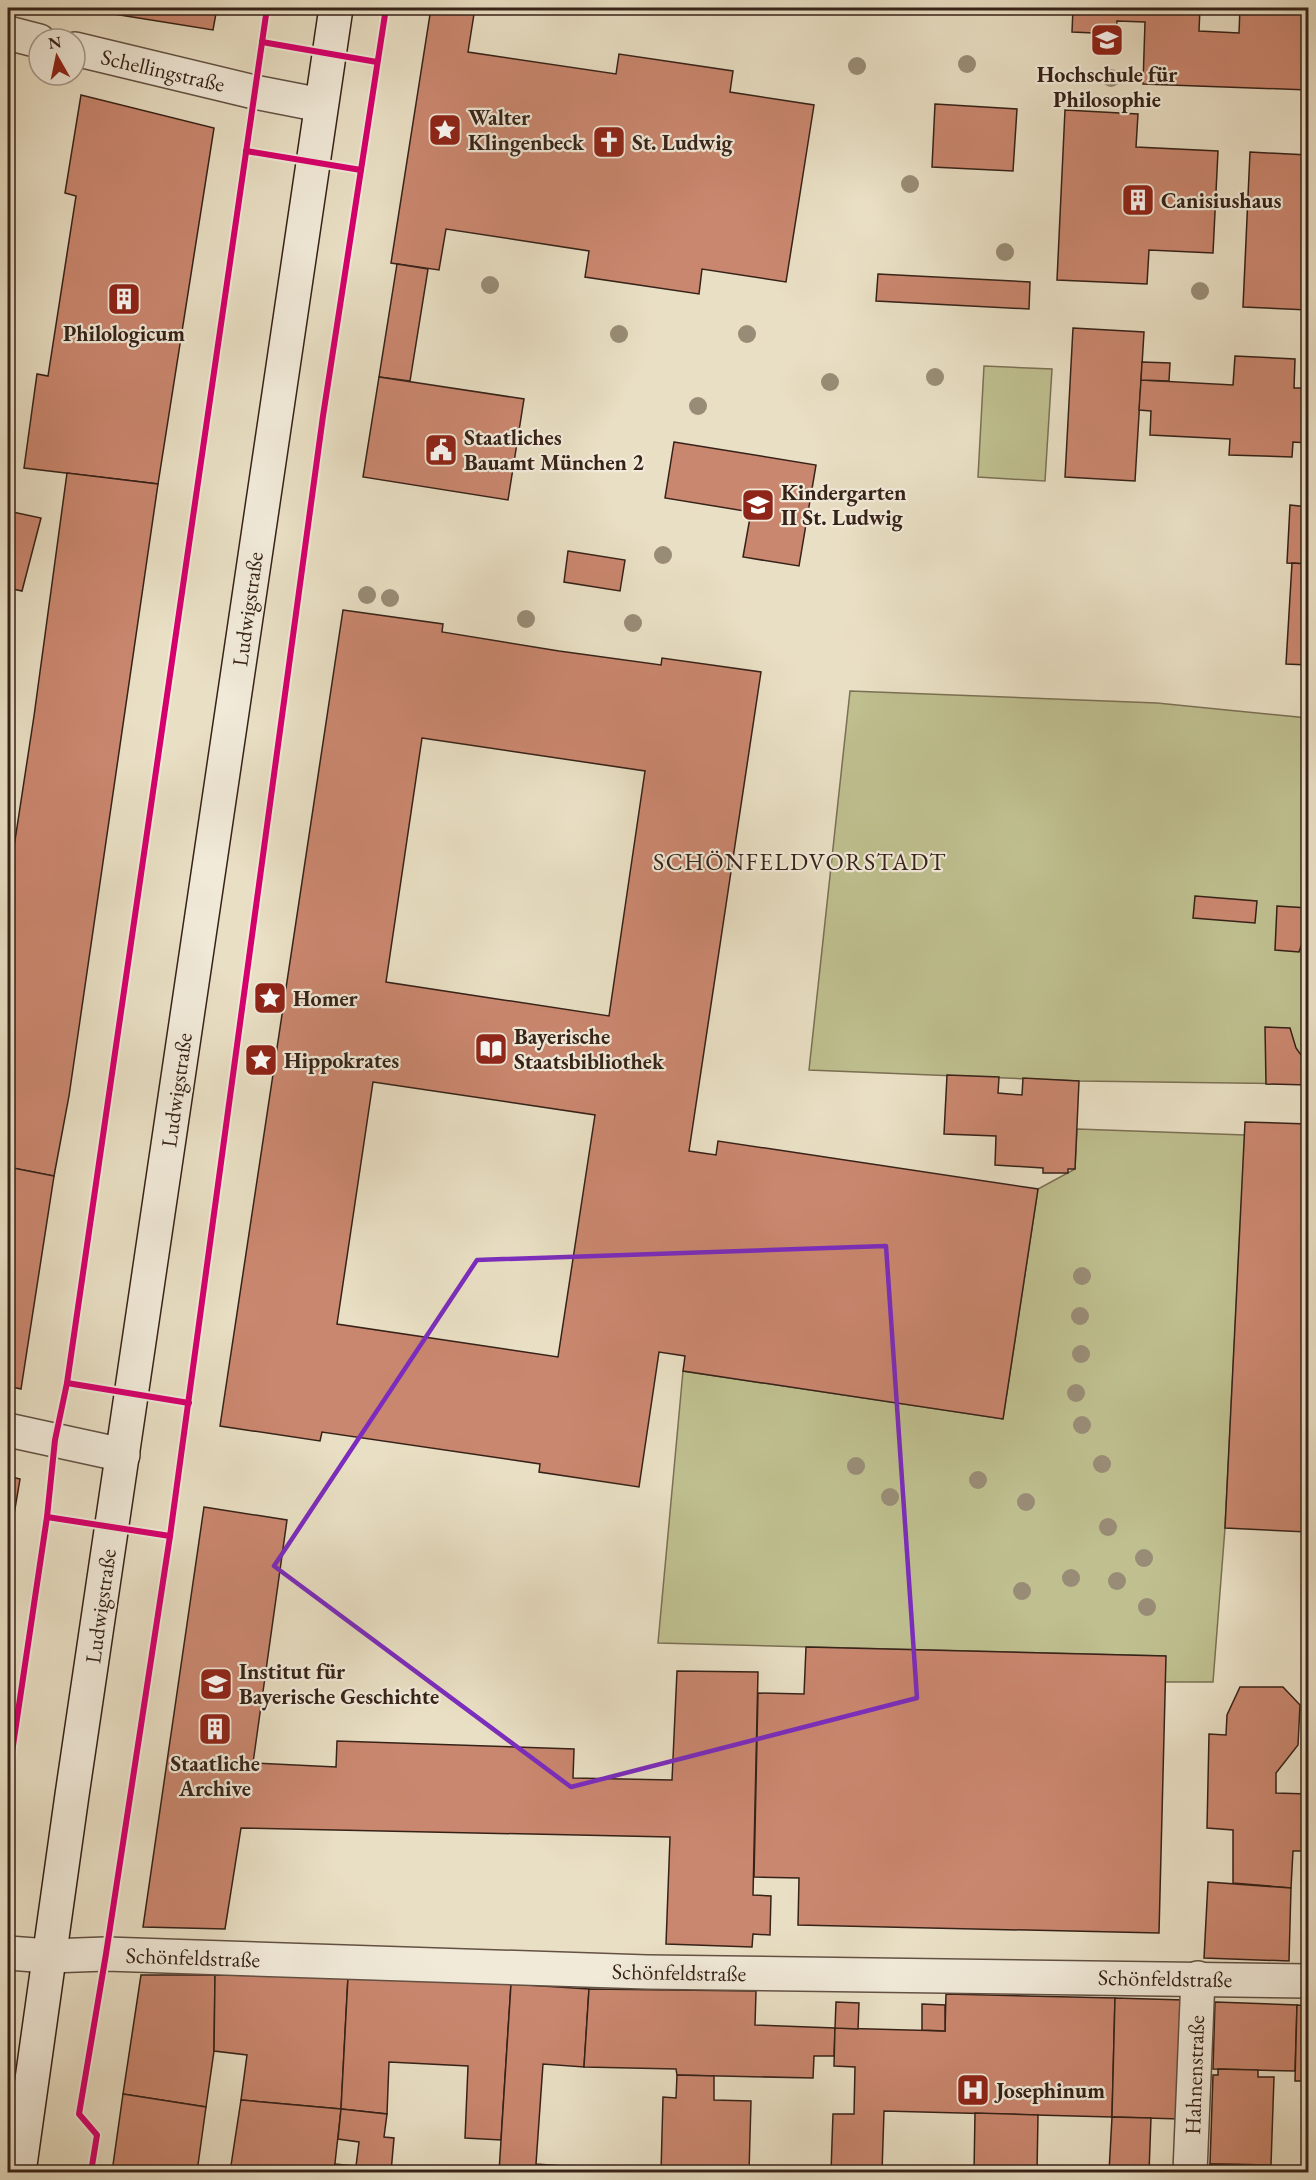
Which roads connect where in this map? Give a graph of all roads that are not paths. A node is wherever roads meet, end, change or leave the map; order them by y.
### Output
1 (336, 8) edge
2 (8, 33) edge
3 (27, 38) edge
4 (87, 52) edge
5 (321, 105) junction
6 (8, 1430) edge
7 (123, 1455) junction
8 (8, 1953) edge
9 (49, 1956) junction
10 (1198, 1978) junction
11 (1308, 1981) edge
12 (19, 2172) edge
13 (1190, 2172) edge

1 - 5 main road, Ludwigstraße
2 - 3 main road
4 - 5 main road, Schellingstraße
5 - 7 main road, Ludwigstraße
6 - 7 main road
7 - 9 main road, Ludwigstraße
8 - 9 main road, Schönfeldstraße
9 - 10 main road, Schönfeldstraße
9 - 12 main road, Ludwigstraße
10 - 11 main road, Schönfeldstraße
10 - 13 main road, Hahnenstraße

